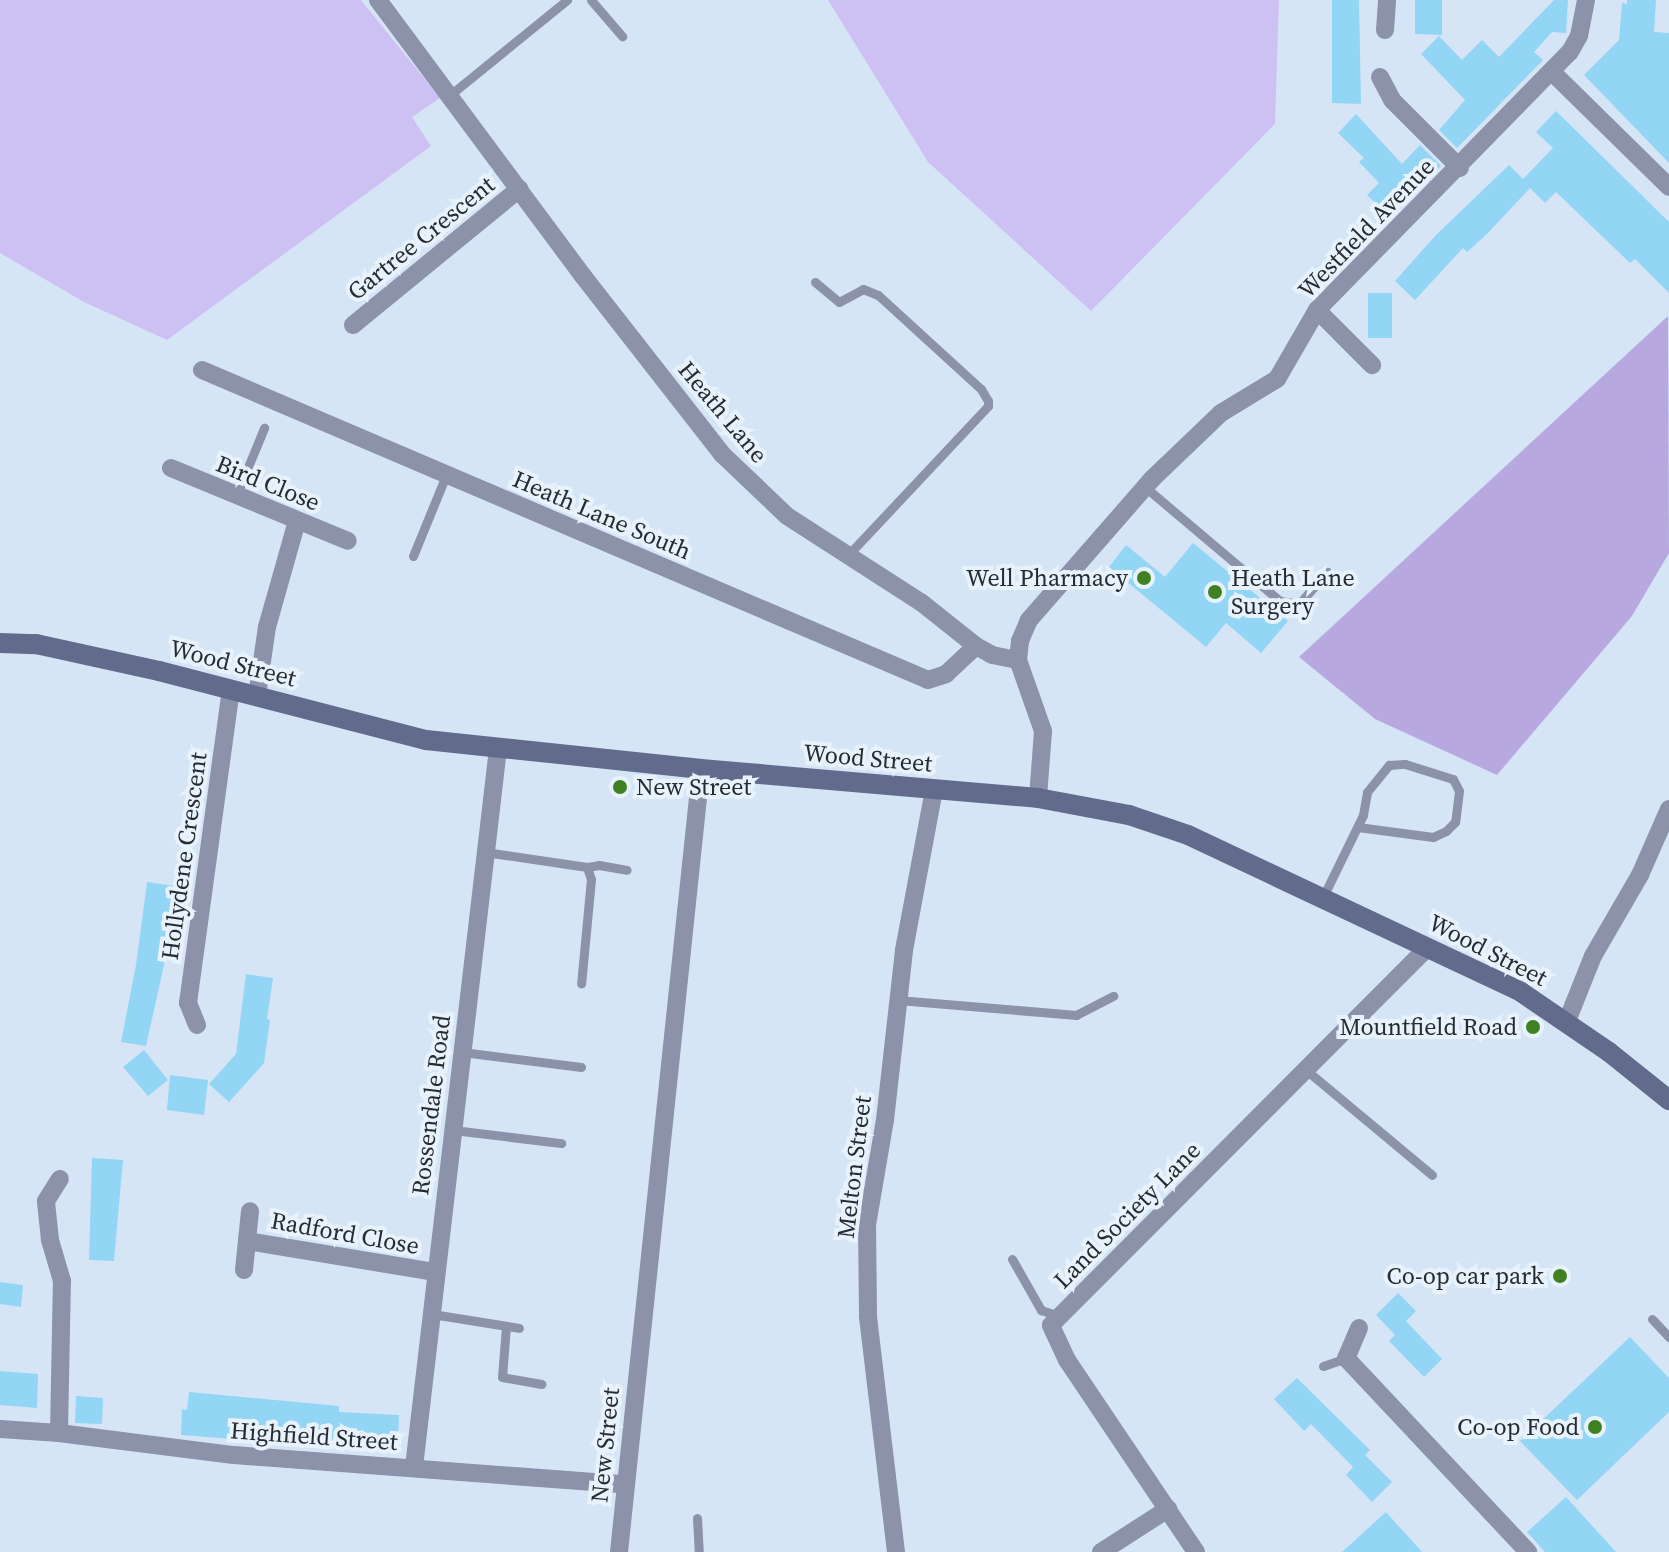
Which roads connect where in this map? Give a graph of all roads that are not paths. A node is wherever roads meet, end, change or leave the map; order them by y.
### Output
1 (378, 0) edge
2 (567, 0) edge
3 (591, 0) edge
4 (1387, 0) edge
5 (1586, 0) edge
6 (1385, 30) dead end
7 (622, 36) dead end
8 (1552, 72) junction
9 (1380, 77) dead end
10 (450, 95) junction
11 (1460, 168) junction
12 (1669, 187) edge
13 (519, 189) junction
14 (815, 282) dead end
15 (1317, 310) junction
16 (353, 325) dead end
17 (1372, 365) dead end
18 (202, 370) dead end
19 (264, 428) dead end
20 (171, 468) dead end
21 (446, 475) junction
22 (1145, 487) junction
23 (236, 496) junction
24 (297, 521) junction
25 (348, 541) dead end
26 (413, 556) dead end
27 (847, 556) junction
28 (1327, 572) dead end
29 (0, 643) edge
30 (976, 646) junction
31 (1018, 660) junction
32 (231, 691) junction
33 (257, 696) junction
34 (498, 749) junction
35 (701, 769) junction
36 (934, 790) junction
37 (1038, 798) junction
38 (1669, 809) edge
39 (1358, 827) junction
40 (485, 852) junction
41 (587, 867) junction
42 (627, 870) dead end
43 (1322, 899) junction
44 (1427, 948) junction
45 (581, 984) dead end
46 (1113, 996) dead end
47 (898, 1000) junction
48 (1567, 1021) junction
49 (197, 1025) dead end
50 (462, 1052) junction
51 (581, 1067) dead end
52 (1306, 1070) junction
53 (1669, 1100) edge
54 (453, 1130) junction
55 (561, 1143) dead end
56 (1432, 1175) dead end
57 (60, 1179) dead end
58 (250, 1211) dead end
59 (247, 1241) junction
60 (1012, 1259) dead end
61 (244, 1270) dead end
62 (435, 1272) junction
63 (431, 1314) junction
64 (1060, 1316) junction
65 (1652, 1319) dead end
66 (506, 1326) junction
67 (519, 1328) dead end
68 (1359, 1328) dead end
69 (1669, 1337) edge
70 (1346, 1358) junction
71 (1323, 1366) dead end
72 (541, 1384) dead end
73 (0, 1429) edge
74 (59, 1433) junction
75 (414, 1467) junction
76 (624, 1484) junction
77 (1168, 1509) junction
78 (697, 1518) dead end
79 (619, 1552) edge
80 (699, 1552) edge
81 (896, 1552) edge
82 (1101, 1552) edge
83 (1196, 1552) edge
84 (1528, 1552) edge

1 - 10 street, Heath Lane
2 - 10 lane
3 - 7 lane
4 - 6 street
5 - 8 street, Westfield Avenue
8 - 11 street, Westfield Avenue
8 - 12 street
9 - 11 street
10 - 13 street, Heath Lane
11 - 15 street, Westfield Avenue
13 - 16 street, Gartree Crescent
13 - 27 street, Heath Lane
14 - 27 lane
15 - 17 street
15 - 22 street, Westfield Avenue
18 - 21 street, Heath Lane South
19 - 23 lane
20 - 23 street, Bird Close
21 - 26 lane
21 - 30 street, Heath Lane South
22 - 28 lane
22 - 31 street, Westfield Avenue
23 - 24 street, Bird Close
24 - 25 street, Bird Close
24 - 33 street
27 - 30 street, Heath Lane
29 - 32 street, Wood Street
30 - 31 street, Heath Lane
31 - 37 street
32 - 33 street, Wood Street
32 - 49 street, Hollydene Crescent
33 - 34 street, Wood Street
34 - 35 street, Wood Street
34 - 40 street, Rossendale Road
35 - 36 street, Wood Street
35 - 76 street, New Street
36 - 37 street, Wood Street
36 - 47 street, Melton Street
37 - 43 street, Wood Street
38 - 48 street
39 - 39 lane
39 - 43 lane
40 - 41 lane
40 - 50 street, Rossendale Road
41 - 42 lane
41 - 45 lane
43 - 44 street, Wood Street
44 - 48 street, Wood Street
44 - 52 street, Land Society Lane
46 - 47 lane
47 - 81 street, Melton Street
48 - 53 street, Wood Street
50 - 51 lane
50 - 54 street, Rossendale Road
52 - 56 lane
52 - 64 street, Land Society Lane
54 - 55 lane
54 - 62 street, Rossendale Road
57 - 74 street
58 - 59 street, Radford Close
59 - 61 street, Radford Close
59 - 62 street, Radford Close
60 - 64 lane
62 - 63 street, Rossendale Road
63 - 66 lane
63 - 75 street, Rossendale Road
64 - 77 street, Land Society Lane
65 - 69 lane
66 - 67 lane
66 - 72 lane
68 - 70 street
70 - 71 lane
70 - 84 street
73 - 74 street, Highfield Street
74 - 75 street, Highfield Street
75 - 76 street, Highfield Street
76 - 79 street, New Street
77 - 82 street
77 - 83 street, Land Society Lane
78 - 80 lane

